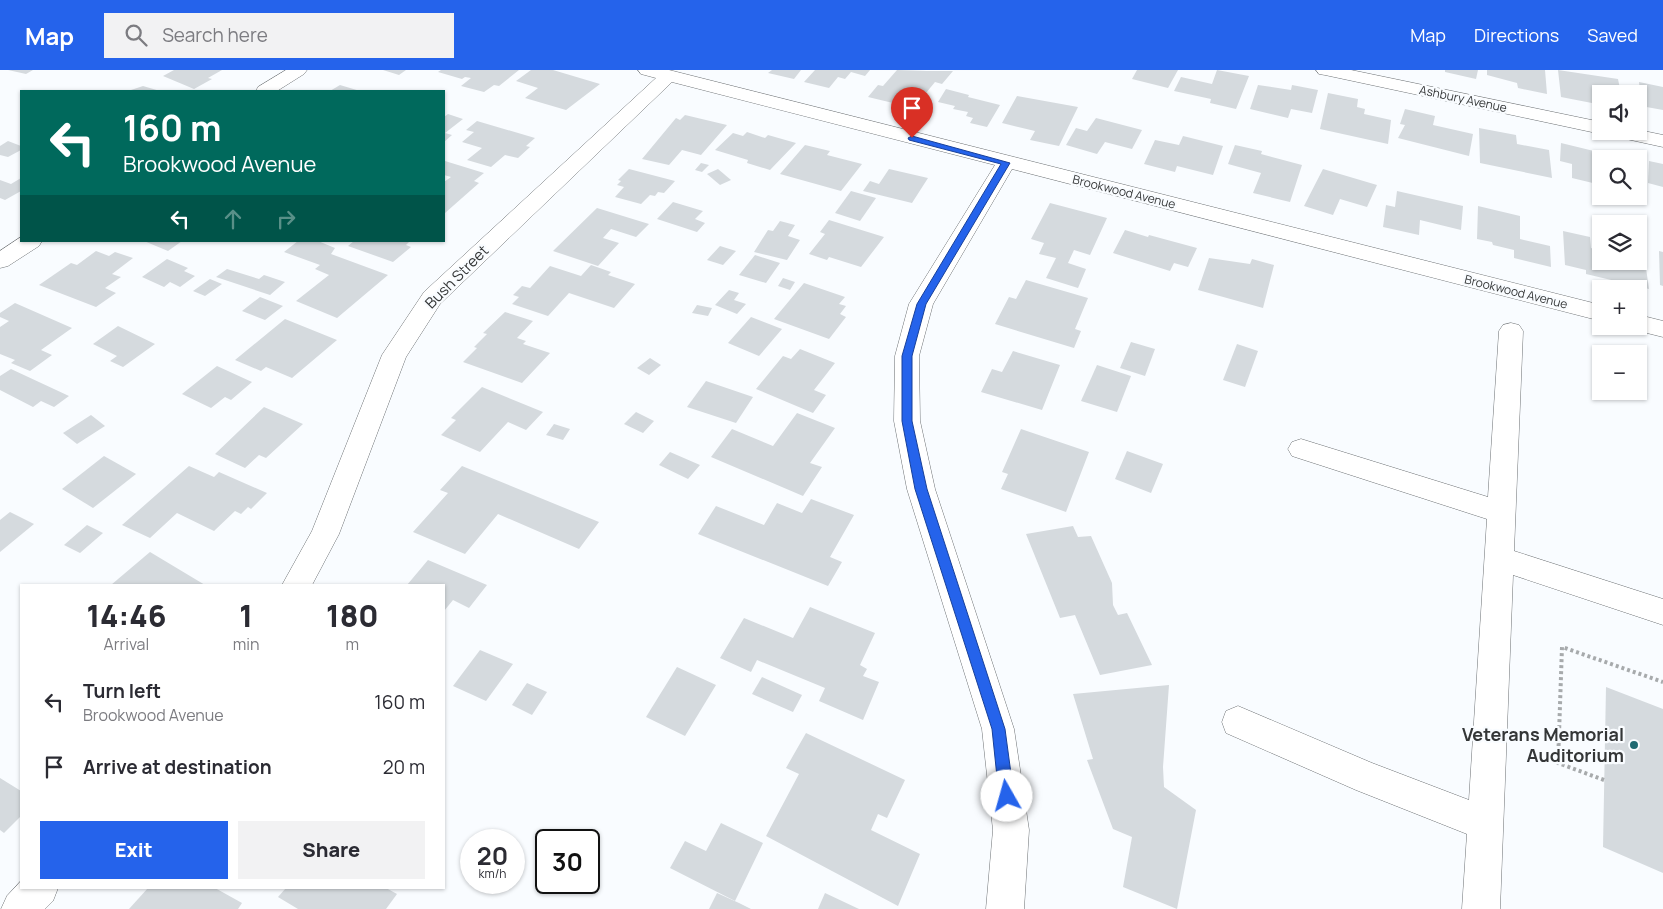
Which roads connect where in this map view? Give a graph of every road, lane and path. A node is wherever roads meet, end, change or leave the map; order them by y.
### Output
1 (298, 70) edge
2 (1325, 70) edge
3 (657, 73) edge
4 (267, 90) edge
5 (1592, 126) edge
6 (1647, 138) edge
7 (1663, 142) edge
8 (1006, 163) junction
9 (29, 242) edge
10 (0, 261) edge
11 (1592, 312) edge
12 (1647, 325) edge
13 (1663, 329) edge
14 (1511, 331) dead end
15 (1301, 449) dead end
16 (1501, 512) junction
17 (1498, 558) junction
18 (298, 584) edge
19 (1663, 612) edge
20 (1663, 682) edge
21 (1238, 722) dead end
22 (1604, 780) dead end
23 (1485, 824) junction
24 (39, 889) edge
25 (20, 909) edge
26 (1005, 909) edge
27 (1481, 909) edge

1 - 4 street
2 - 5 street, Ashbury Avenue
3 - 8 street, Brookwood Avenue
3 - 18 street, Bush Street
6 - 7 street
8 - 11 street, Brookwood Avenue
8 - 26 street
9 - 10 street
12 - 13 street
14 - 16 street
15 - 16 street
16 - 17 street
17 - 19 street
17 - 23 street
20 - 22 path
21 - 23 street
23 - 27 street
24 - 25 street

